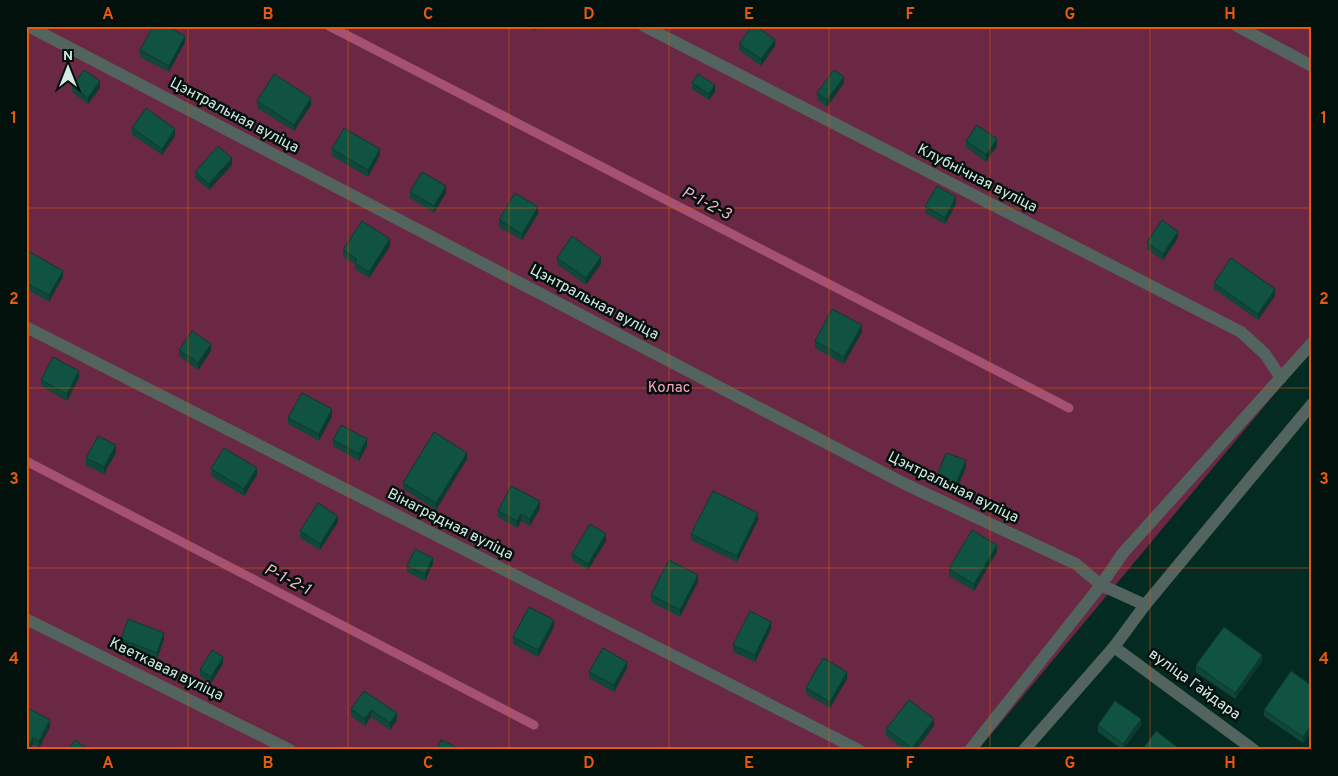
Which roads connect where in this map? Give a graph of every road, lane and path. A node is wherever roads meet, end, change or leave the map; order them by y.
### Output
1 (28, 26) edge
2 (644, 26) edge
3 (1237, 26) edge
4 (1312, 66) edge
5 (26, 328) edge
6 (1312, 343) edge
7 (1281, 378) junction
8 (1309, 412) edge
9 (1101, 585) junction
10 (1145, 605) junction
11 (26, 620) edge
12 (1114, 648) junction
13 (290, 750) edge
14 (859, 750) edge
15 (970, 750) edge
16 (1024, 750) edge
17 (1254, 750) edge

1 - 9 street, Цэнтральная вуліца
2 - 7 street, Клубнічная вуліца
3 - 4 street
5 - 14 street, Вінаградная вуліца
6 - 7 street
7 - 9 street
8 - 10 street
9 - 10 street, Цэнтральная вуліца
9 - 15 street
10 - 12 street
11 - 13 street, Кветкавая вуліца
12 - 16 street
12 - 17 street, вуліца Гайдара

